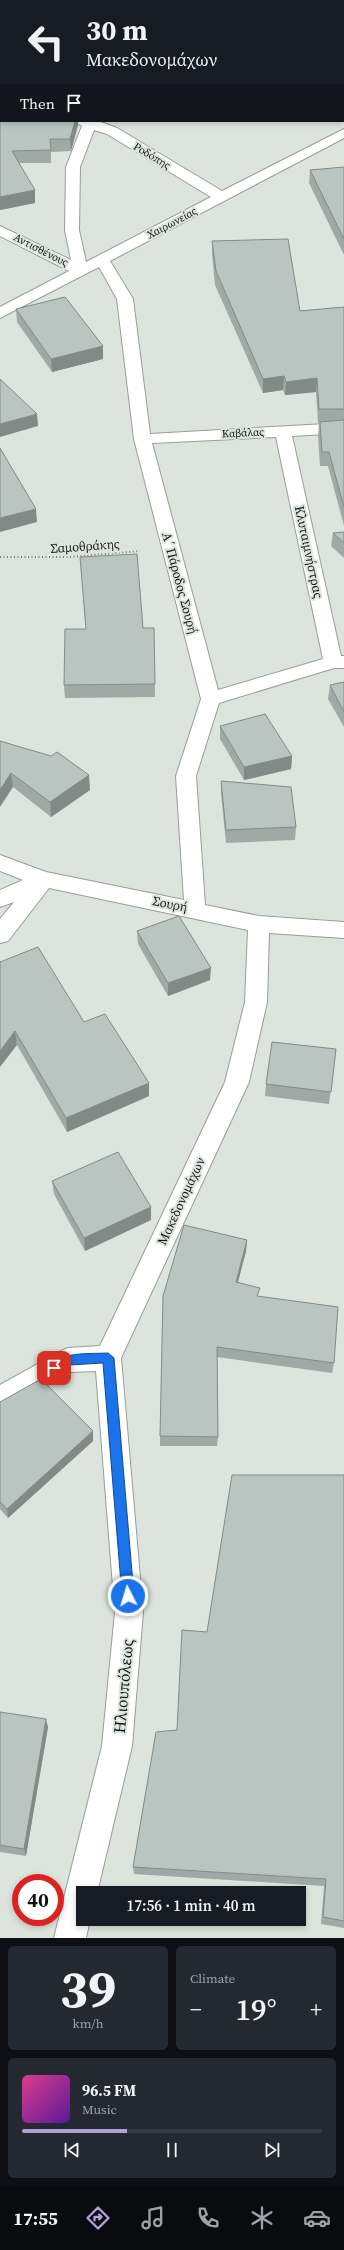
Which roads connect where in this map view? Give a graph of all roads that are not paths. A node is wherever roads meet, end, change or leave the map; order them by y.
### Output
1 (87, 122) edge
2 (344, 133) edge
3 (221, 197) junction
4 (0, 230) edge
5 (102, 260) junction
6 (81, 271) junction
7 (0, 313) edge
8 (344, 428) edge
9 (283, 431) junction
10 (142, 439) junction
11 (338, 662) edge
12 (210, 699) junction
13 (0, 863) edge
14 (44, 879) junction
15 (0, 899) edge
16 (195, 909) junction
17 (259, 924) junction
18 (344, 930) edge
19 (0, 935) edge
20 (108, 1358) junction
21 (0, 1398) edge
22 (70, 1938) edge

1 - 3 street, Ροδόπης
1 - 6 street
2 - 3 street, Χαιρωνείας
3 - 5 street, Χαιρωνείας
4 - 6 street, Αντισθένους
5 - 6 street, Χαιρωνείας
5 - 10 street, Α΄ Πάροδος Σουρή
6 - 7 street, Χαιρωνείας
8 - 9 street, Καβάλας
9 - 10 street, Καβάλας
9 - 11 street, Κλυταιμνήστρας
10 - 12 street, Α΄ Πάροδος Σουρή
11 - 12 street
12 - 16 street
13 - 14 street, Σουρή
14 - 15 street
14 - 16 street, Σουρή
14 - 19 street
16 - 17 street, Σουρή
17 - 18 street, Σουρή
17 - 20 street, Μακεδονομάχων
20 - 21 street
20 - 22 street, Ηλιουπόλεως

